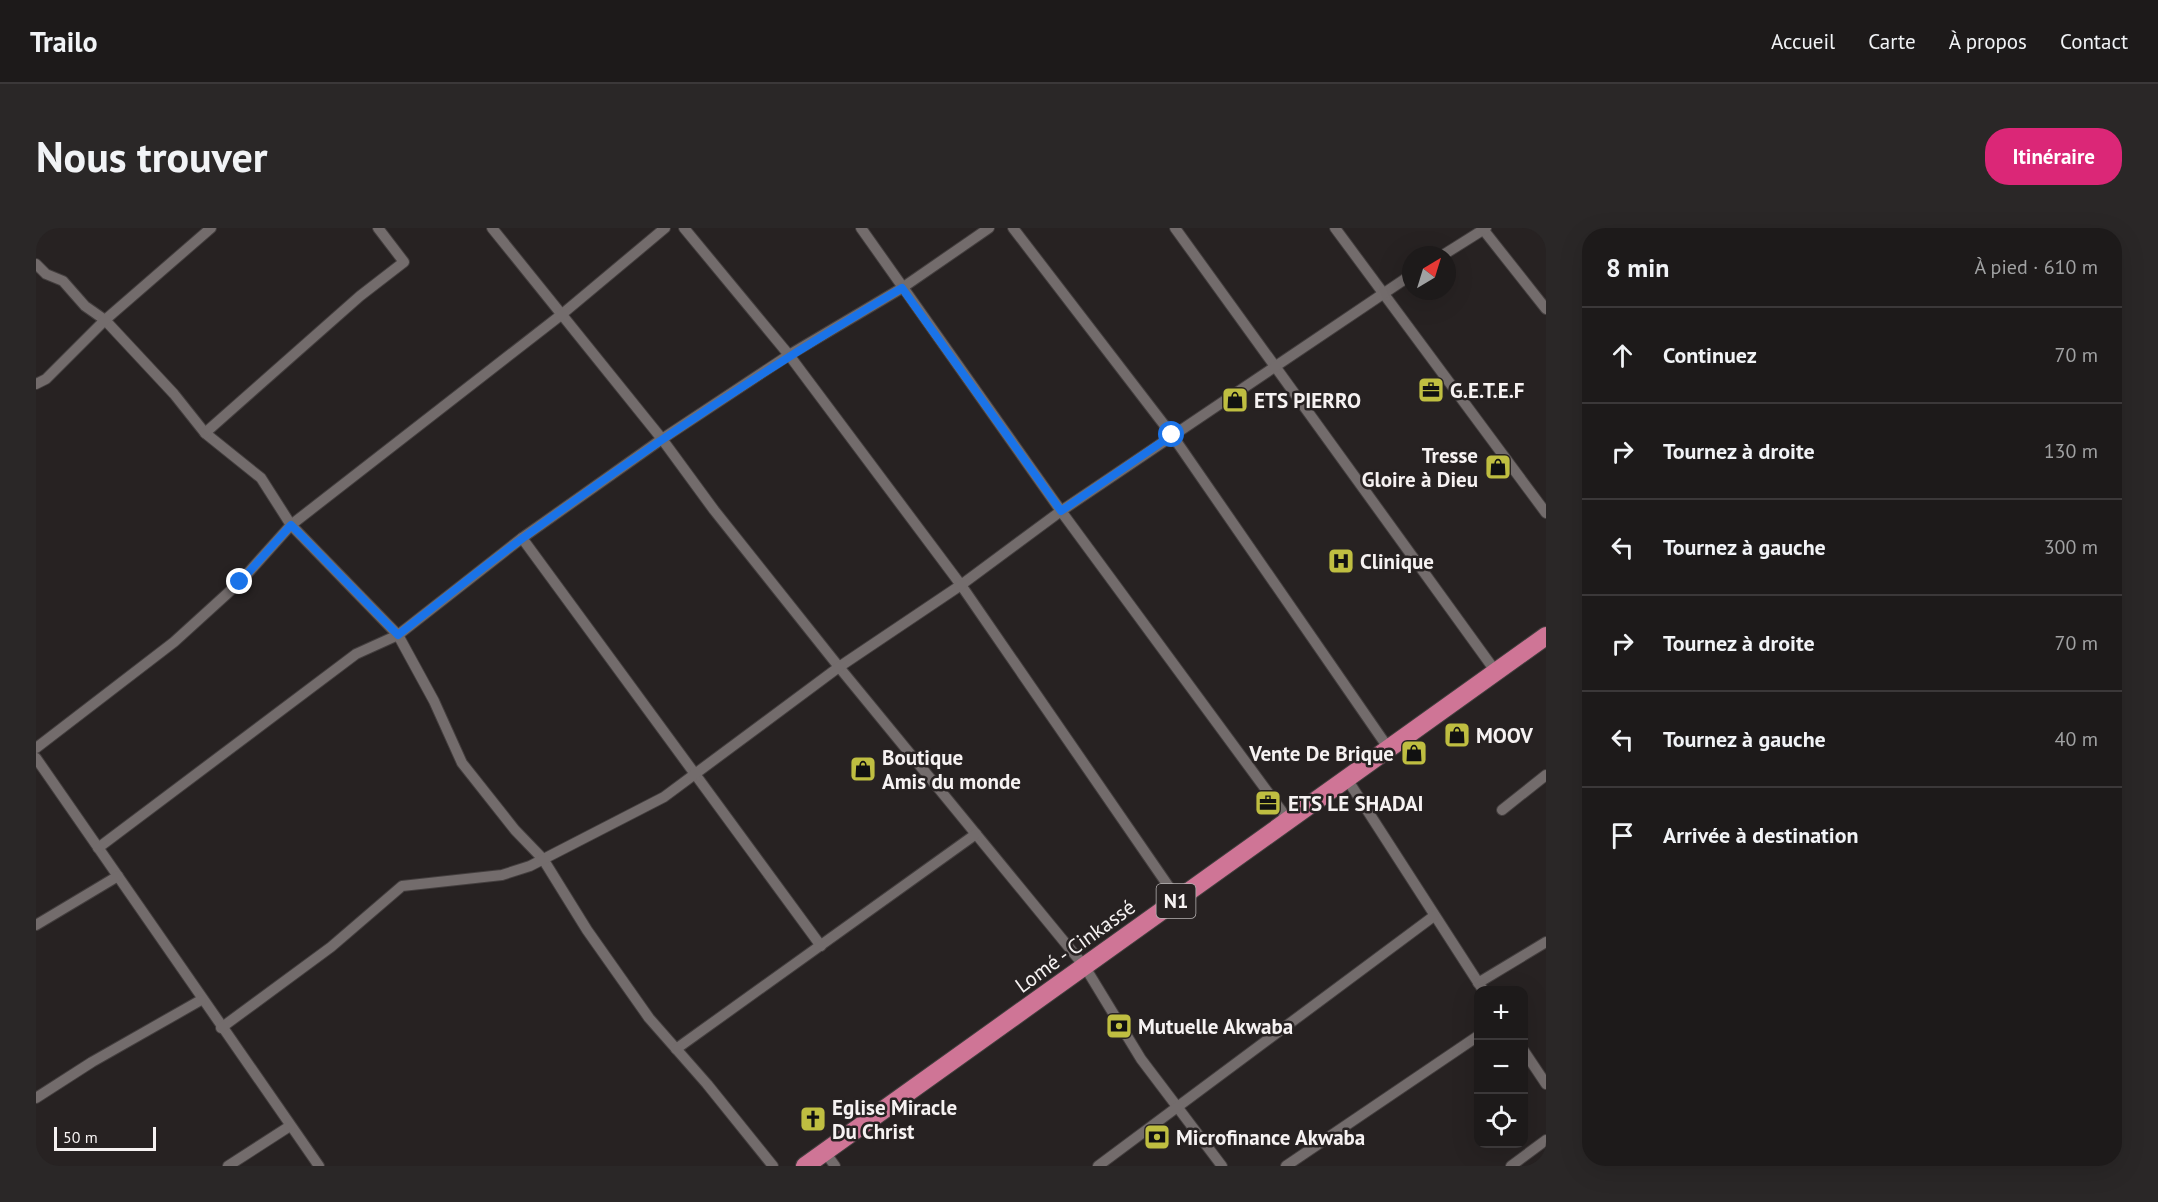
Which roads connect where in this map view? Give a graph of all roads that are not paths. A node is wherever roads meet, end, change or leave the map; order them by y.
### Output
1 (211, 228) edge
2 (378, 228) edge
3 (492, 228) edge
4 (665, 228) edge
5 (684, 228) edge
6 (861, 228) edge
7 (989, 228) edge
8 (1013, 228) edge
9 (1175, 228) edge
10 (1335, 228) edge
11 (1484, 228) edge
12 (1456, 246) edge
13 (36, 264) edge
14 (1402, 281) edge
15 (902, 288) junction
16 (1384, 293) junction
17 (1546, 309) edge
18 (561, 315) junction
19 (105, 320) junction
20 (789, 355) junction
21 (1274, 367) junction
22 (36, 384) edge
23 (205, 433) junction
24 (1172, 435) junction
25 (662, 439) junction
26 (1061, 511) junction
27 (1546, 513) edge
28 (291, 525) junction
29 (522, 538) junction
30 (961, 585) junction
31 (398, 635) junction
32 (1546, 636) edge
33 (839, 667) junction
34 (1496, 672) junction
35 (36, 748) edge
36 (1389, 749) junction
37 (36, 758) edge
38 (696, 773) junction
39 (1546, 775) edge
40 (1347, 779) junction
41 (1502, 810) dead end
42 (1289, 821) junction
43 (976, 834) junction
44 (98, 848) junction
45 (543, 859) junction
46 (118, 876) junction
47 (1178, 900) junction
48 (1434, 916) junction
49 (36, 925) edge
50 (1546, 942) edge
51 (821, 946) junction
52 (1085, 967) junction
53 (1480, 986) edge
54 (1482, 986) edge
55 (201, 999) junction
56 (221, 1028) junction
57 (1474, 1039) edge
58 (676, 1049) junction
59 (1528, 1056) edge
60 (1546, 1084) edge
61 (36, 1098) edge
62 (1177, 1105) junction
63 (290, 1126) junction
64 (1546, 1140) edge
65 (830, 1159) edge
66 (228, 1166) edge
67 (319, 1166) edge
68 (773, 1166) edge
69 (806, 1166) edge
70 (1098, 1166) edge
71 (1222, 1166) edge
72 (1287, 1166) edge
73 (1511, 1166) edge

1 - 19 street
2 - 23 street
3 - 18 street
4 - 18 street
5 - 20 street
6 - 15 street
7 - 15 street
8 - 24 street
9 - 21 street
10 - 16 street
11 - 12 street
11 - 17 street
13 - 19 street
14 - 16 street
15 - 20 street
15 - 26 street
16 - 21 street
16 - 27 street
18 - 25 street
18 - 28 street
19 - 22 street
19 - 23 street
20 - 25 street
20 - 30 street
21 - 24 street
21 - 34 street
23 - 28 street
24 - 26 street
24 - 36 street
25 - 29 street
25 - 33 street
26 - 30 street
26 - 42 street
28 - 31 street
28 - 35 street
29 - 31 street
29 - 38 street
30 - 33 street
30 - 47 street
31 - 44 street
31 - 45 street
32 - 34 highway, Lomé - Cinkassé / N1
33 - 38 street
33 - 43 street
34 - 36 highway, Lomé - Cinkassé / N1
36 - 40 highway, Lomé - Cinkassé / N1
37 - 44 street
38 - 45 street
38 - 51 street
39 - 41 street
40 - 42 highway, Lomé - Cinkassé / N1
40 - 48 street
42 - 47 highway, Lomé - Cinkassé / N1
43 - 51 street
43 - 52 street
44 - 46 street
45 - 56 street
45 - 58 street
46 - 49 street
46 - 55 street
47 - 52 highway, Lomé - Cinkassé / N1
48 - 53 street
48 - 62 street
50 - 54 street
51 - 58 street
52 - 62 street
52 - 65 highway, Lomé - Cinkassé / N1
55 - 56 street
55 - 61 street
56 - 63 street
57 - 72 street
58 - 68 street
59 - 60 street
62 - 70 street
62 - 71 street
63 - 66 street
63 - 67 street
64 - 73 street
65 - 69 highway, Lomé - Cinkassé / N1

